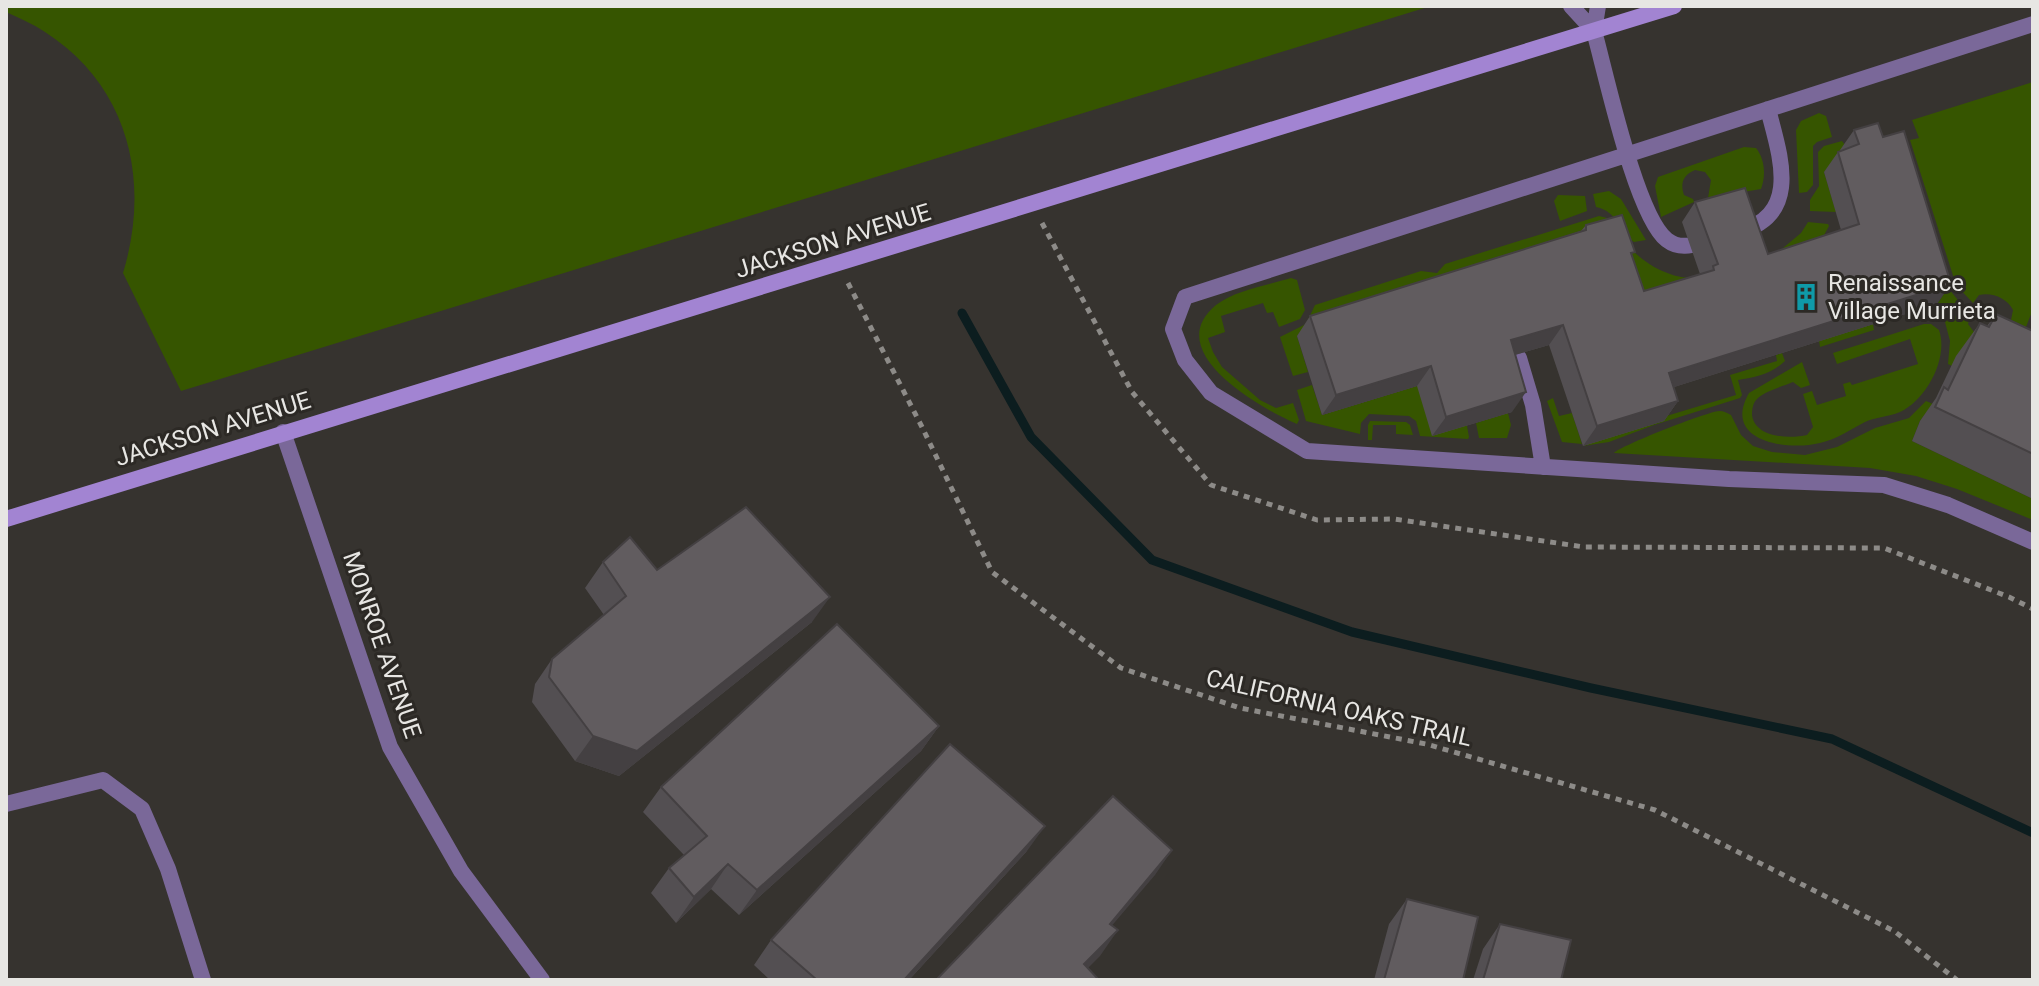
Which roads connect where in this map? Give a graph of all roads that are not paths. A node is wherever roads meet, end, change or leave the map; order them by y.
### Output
1 (1571, 6) edge
2 (1598, 6) edge
3 (1674, 6) edge
4 (2033, 24) edge
5 (1594, 31) junction
6 (1768, 109) junction
7 (1628, 154) junction
8 (1519, 358) edge
9 (283, 432) junction
10 (1543, 467) junction
11 (6, 519) edge
12 (2033, 542) edge
13 (6, 804) edge
14 (203, 980) edge
15 (542, 980) edge

1 - 5 street
2 - 5 street
3 - 5 main road, JACKSON AVENUE
4 - 6 street
5 - 7 street
5 - 9 main road, JACKSON AVENUE
6 - 7 street
6 - 7 street
7 - 10 street
8 - 10 street
9 - 11 main road, JACKSON AVENUE
9 - 15 street, MONROE AVENUE
10 - 12 street
13 - 14 street

